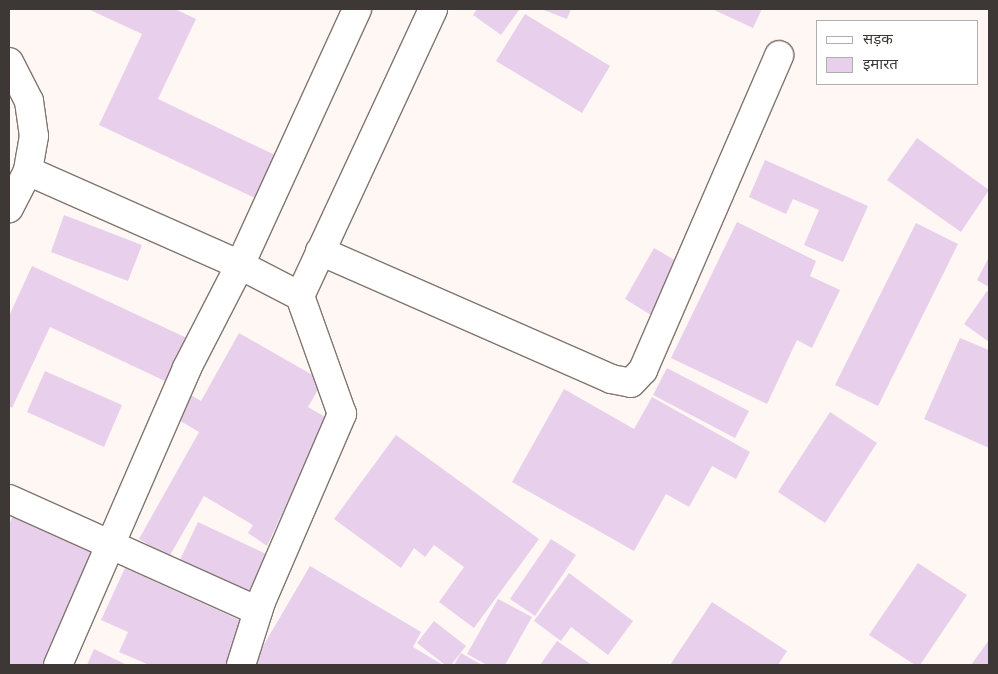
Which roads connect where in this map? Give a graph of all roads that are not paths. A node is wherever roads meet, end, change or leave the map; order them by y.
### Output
1 (357, 9) edge
2 (433, 9) edge
3 (779, 54) dead end
4 (9, 62) edge
5 (28, 171) junction
6 (9, 208) edge
7 (320, 251) junction
8 (240, 265) junction
9 (300, 296) junction
10 (9, 500) edge
11 (110, 546) junction
12 (258, 611) junction
13 (58, 665) edge
14 (241, 665) edge

1 - 8 street
2 - 7 street
3 - 7 street
4 - 5 street
5 - 6 street
5 - 8 street
7 - 9 street
8 - 9 street
8 - 11 street
9 - 12 street
10 - 11 street
11 - 12 street
11 - 13 street
12 - 14 street

